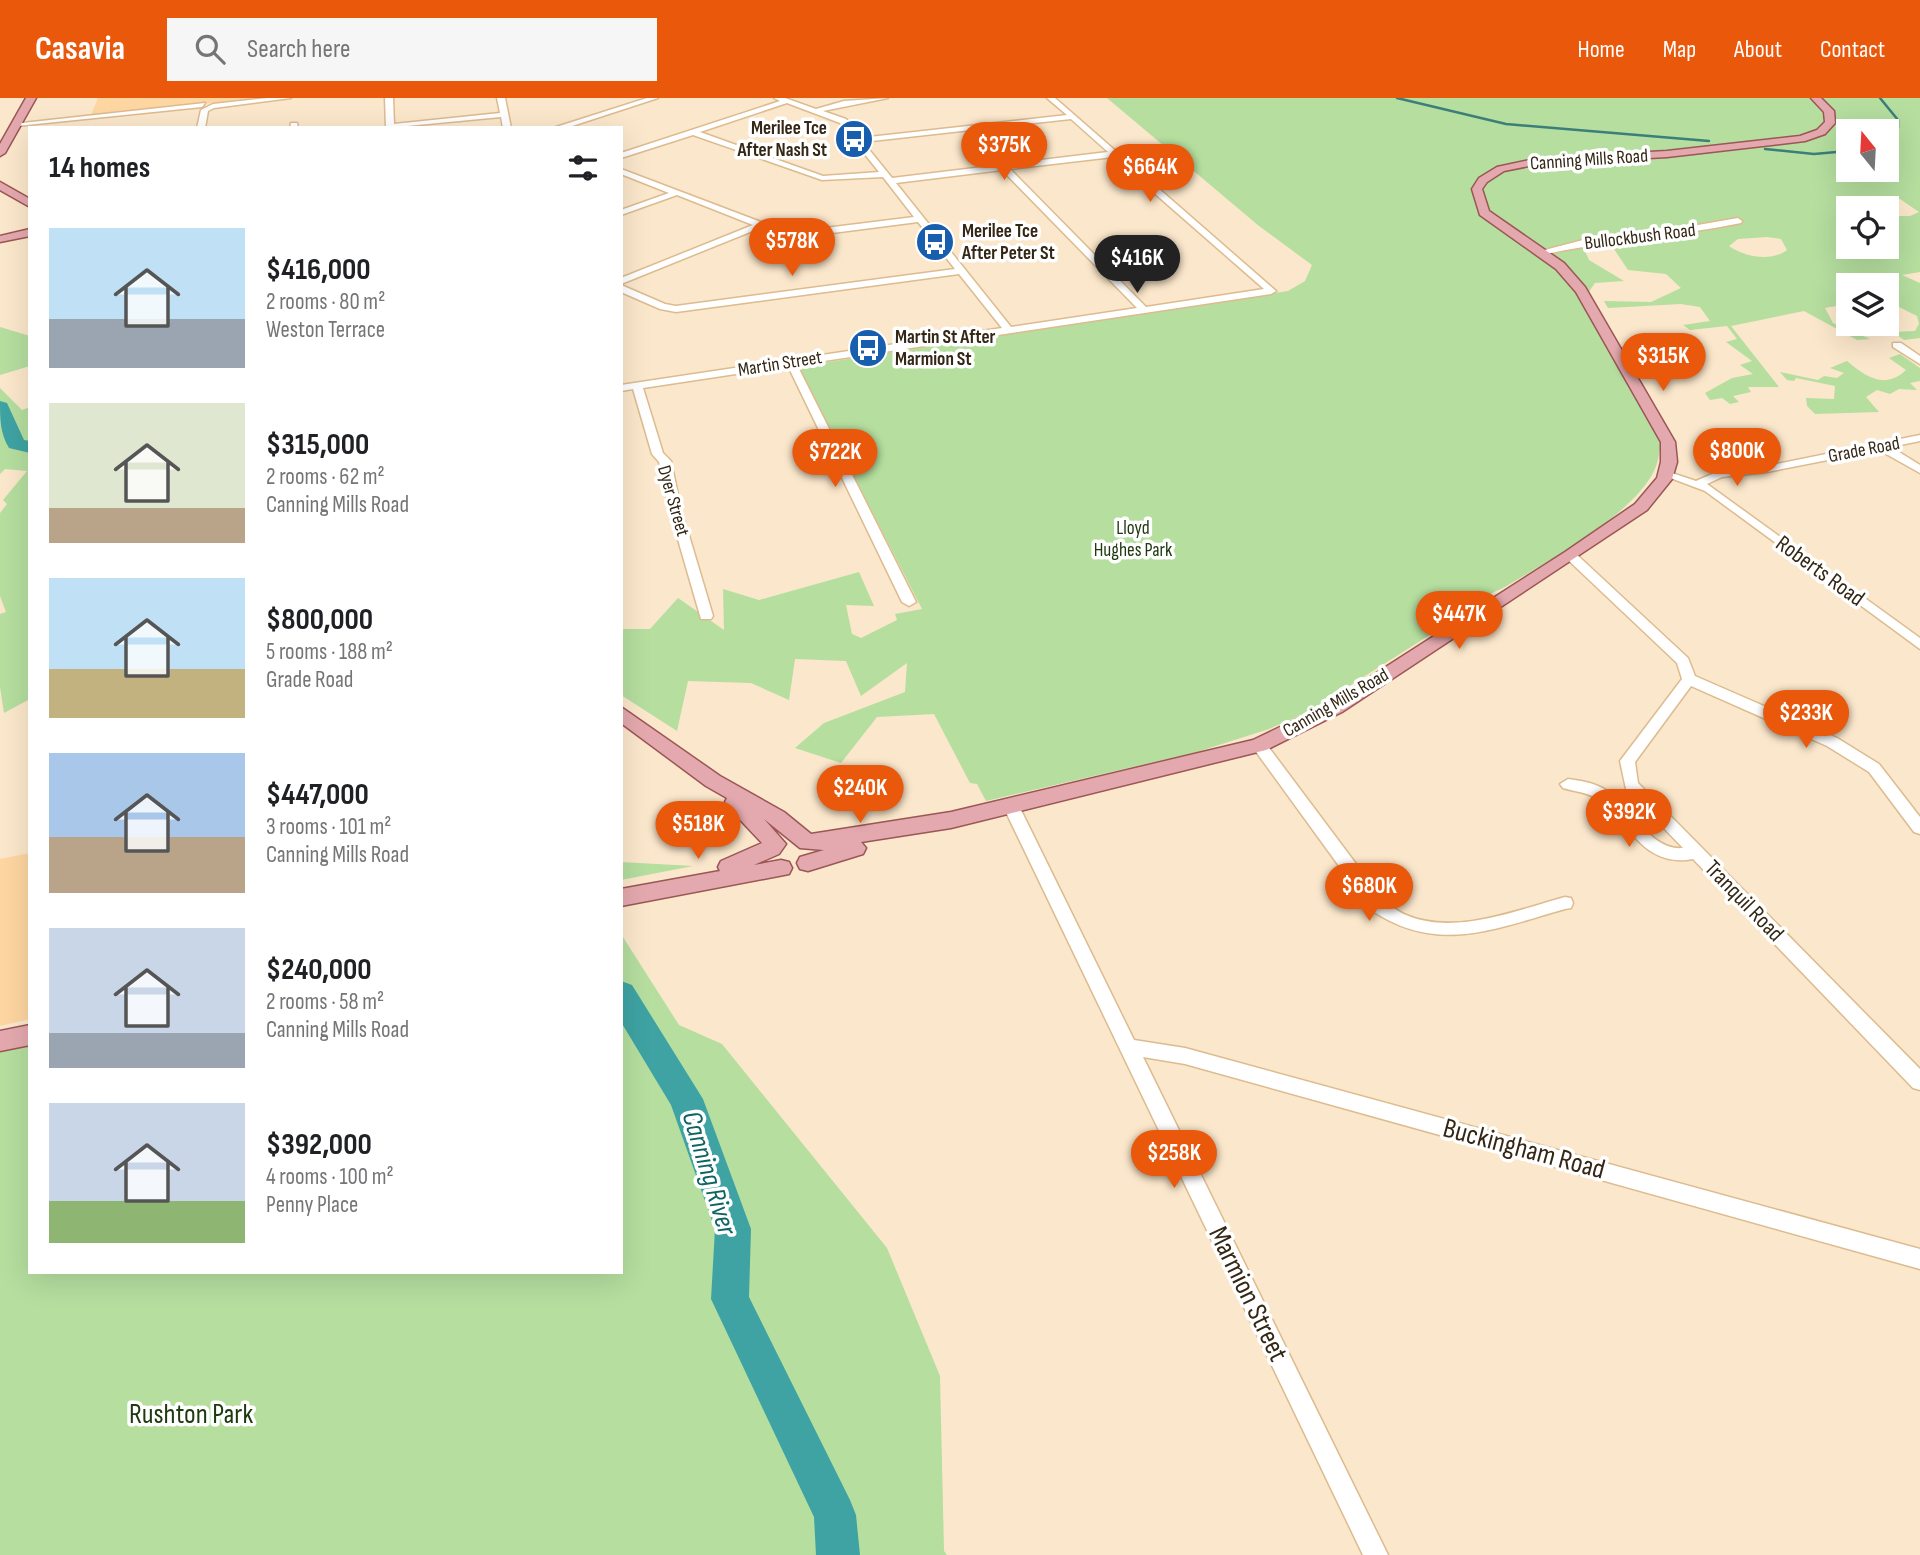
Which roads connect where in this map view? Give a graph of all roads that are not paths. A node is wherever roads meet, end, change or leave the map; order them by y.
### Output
1 (31, 98) edge
2 (287, 98) edge
3 (389, 98) edge
4 (511, 98) edge
5 (654, 98) edge
6 (884, 98) edge
7 (1051, 98) edge
8 (1816, 98) edge
9 (501, 99) edge
10 (782, 99) edge
11 (223, 104) joint
12 (207, 107) junction
13 (816, 111) junction
14 (115, 114) junction
15 (504, 115) junction
16 (1072, 117) junction
17 (17, 124) junction
18 (111, 126) edge
19 (202, 126) edge
20 (390, 126) edge
21 (400, 126) edge
22 (507, 126) edge
23 (563, 126) edge
24 (692, 132) junction
25 (859, 140) junction
26 (0, 153) edge
27 (1115, 154) junction
28 (623, 155) edge
29 (1004, 167) junction
30 (623, 172) edge
31 (888, 178) junction
32 (0, 185) edge
33 (676, 193) junction
34 (28, 203) edge
35 (623, 212) edge
36 (920, 219) junction
37 (1738, 221) dead end
38 (758, 226) junction
39 (28, 232) edge
40 (0, 239) edge
41 (1541, 252) junction
42 (961, 271) junction
43 (623, 280) edge
44 (623, 289) edge
45 (1143, 309) junction
46 (1008, 330) junction
47 (1897, 345) dead end
48 (1920, 361) edge
49 (791, 362) junction
50 (637, 386) junction
51 (623, 388) edge
52 (1920, 438) edge
53 (1883, 447) junction
54 (1920, 470) edge
55 (1665, 477) junction
56 (1704, 488) junction
57 (1571, 556) junction
58 (909, 602) dead end
59 (706, 616) dead end
60 (1920, 645) edge
61 (1689, 679) junction
62 (623, 714) edge
63 (1259, 745) junction
64 (713, 781) junction
65 (1568, 784) dead end
66 (1011, 806) junction
67 (1920, 828) edge
68 (773, 846) junction
69 (806, 848) junction
70 (1696, 852) junction
71 (781, 868) junction
72 (649, 891) junction
73 (624, 897) edge
74 (1565, 903) dead end
75 (28, 1035) edge
76 (0, 1041) edge
77 (1126, 1046) junction
78 (1920, 1082) edge
79 (1920, 1259) edge
80 (1376, 1555) edge

1 - 17 main road
2 - 11 street
3 - 20 street
4 - 9 street
5 - 23 street
6 - 13 street
7 - 16 street
8 - 41 main road, Canning Mills Road
9 - 15 street
10 - 13 street
10 - 24 street
11 - 12 street
12 - 14 street
12 - 19 street
13 - 25 street
14 - 17 street
14 - 18 street
15 - 21 street
15 - 22 street
16 - 25 street
16 - 27 street
17 - 26 main road
24 - 28 street
24 - 31 street
25 - 31 street
27 - 29 street
27 - 45 street, Martin Street
29 - 31 street
29 - 45 street
30 - 33 street
31 - 36 street
32 - 34 main road
33 - 35 street
33 - 38 street
36 - 38 street
36 - 42 street
37 - 41 street, Bullockbush Road
38 - 43 street
39 - 40 main road
41 - 55 main road, Canning Mills Road
42 - 44 street
42 - 46 street
45 - 46 street, Martin Street
46 - 49 street, Martin Street
47 - 48 street
49 - 50 street, Martin Street
49 - 58 street
50 - 51 street, Martin Street
50 - 59 street, Dyer Street
52 - 53 street, Grade Road
53 - 54 street
53 - 56 street, Grade Road
55 - 56 street, Roberts Road
55 - 57 main road, Canning Mills Road
56 - 60 street, Roberts Road
57 - 61 street
57 - 63 main road, Canning Mills Road
61 - 67 street
61 - 70 street, Tranquil Road
62 - 64 main road
63 - 66 main road, Canning Mills Road
63 - 74 street
64 - 68 main road
64 - 69 main road
65 - 70 street
66 - 69 main road, Canning Mills Road
66 - 77 street, Marmion Street
68 - 69 main road
68 - 71 main road
68 - 72 main road
69 - 71 main road
70 - 78 street, Tranquil Road
71 - 72 main road
72 - 73 main road
75 - 76 main road
77 - 79 street, Buckingham Road
77 - 80 street, Marmion Street

